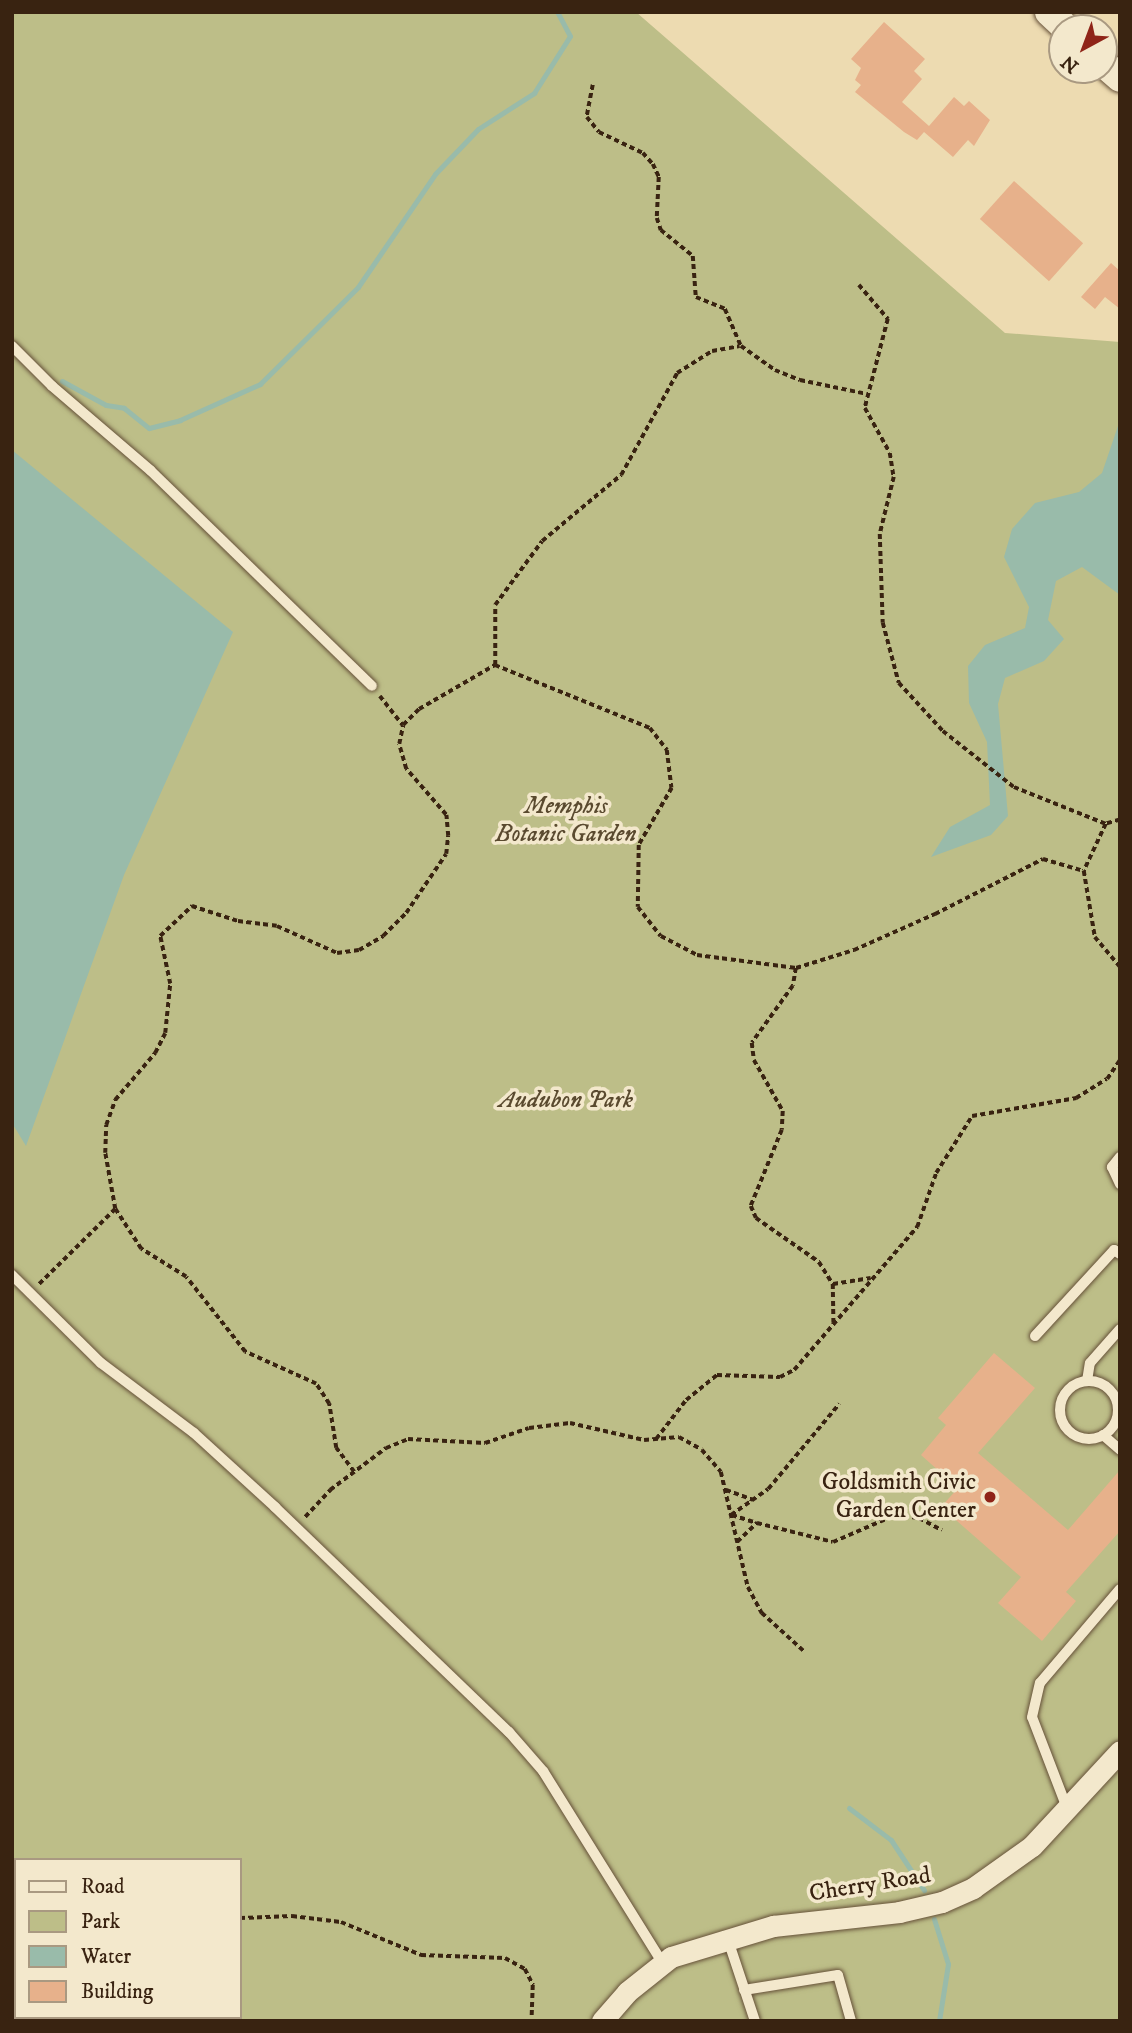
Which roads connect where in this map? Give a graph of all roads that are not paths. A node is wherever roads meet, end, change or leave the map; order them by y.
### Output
1 (12, 346) edge
2 (372, 686) road end
3 (1120, 1157) edge
4 (1120, 1184) edge
5 (1118, 1249) edge
6 (12, 1275) edge
7 (1120, 1329) edge
8 (1035, 1336) dead end
9 (1087, 1381) junction
10 (1119, 1413) edge
11 (1103, 1435) junction
12 (1120, 1450) edge
13 (1120, 1589) edge
14 (1120, 1751) edge
15 (1068, 1810) junction
16 (728, 1940) junction
17 (663, 1964) junction
18 (744, 1990) junction
19 (602, 2021) edge
20 (755, 2021) edge
21 (852, 2021) edge

1 - 2 lane
3 - 4 lane
5 - 8 lane
6 - 17 lane
7 - 9 lane
9 - 10 lane
9 - 11 lane
10 - 11 lane
11 - 12 lane
13 - 15 lane
14 - 15 street, Cherry Road
15 - 16 street, Cherry Road
16 - 17 street, Cherry Road
16 - 18 lane
17 - 19 street, Cherry Road
18 - 20 lane
18 - 21 lane

